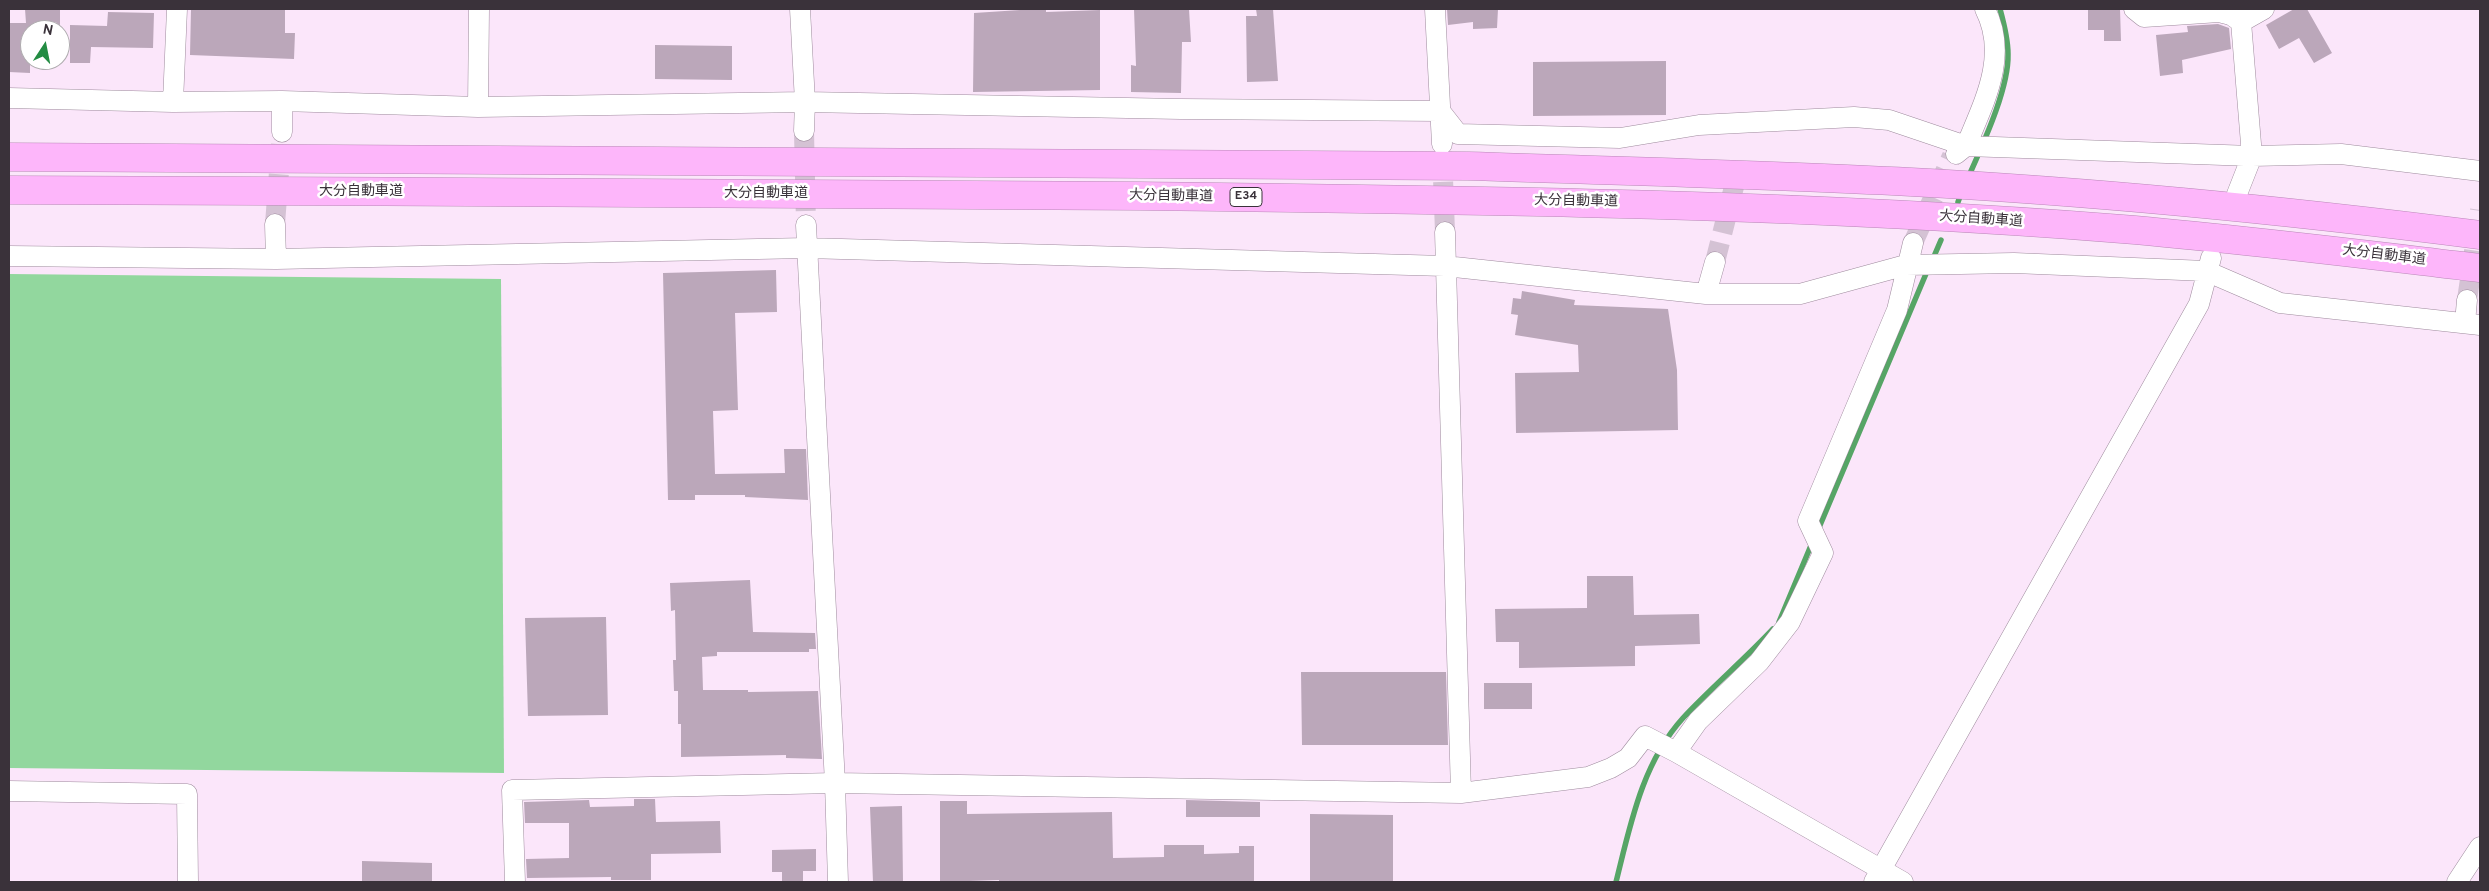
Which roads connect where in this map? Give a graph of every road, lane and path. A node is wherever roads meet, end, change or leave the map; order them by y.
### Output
1 (177, 9) edge
2 (479, 9) edge
3 (800, 9) edge
4 (1434, 9) edge
5 (1986, 9) edge
6 (2134, 9) edge
7 (2264, 9) edge
8 (2241, 22) junction
9 (9, 98) edge
10 (282, 101) junction
11 (173, 102) junction
12 (805, 102) junction
13 (478, 107) junction
14 (1440, 111) junction
15 (804, 131) tunnel mouth
16 (282, 132) tunnel mouth
17 (1442, 144) tunnel mouth
18 (1969, 149) junction
19 (2252, 156) junction
20 (9, 157) edge
21 (2480, 171) edge
22 (9, 190) edge
23 (2237, 194) dead end
24 (275, 224) tunnel mouth
25 (806, 225) tunnel mouth
26 (1445, 232) tunnel mouth
27 (2480, 235) edge
28 (1913, 243) dead end
29 (806, 248) junction
30 (9, 256) edge
31 (276, 259) junction
32 (1715, 262) tunnel mouth
33 (1922, 265) junction
34 (2208, 265) junction
35 (1445, 266) junction
36 (2480, 268) edge
37 (1706, 294) junction
38 (2467, 300) tunnel mouth
39 (2473, 324) edge
40 (1666, 747) junction
41 (835, 784) junction
42 (9, 791) edge
43 (1462, 793) junction
44 (2480, 847) edge
45 (1878, 876) edge
46 (188, 882) edge
47 (515, 882) edge
48 (838, 882) edge
49 (1903, 882) edge
50 (2457, 882) edge

1 - 11 street
2 - 13 street
3 - 12 street
4 - 14 street
5 - 18 street
6 - 8 street
7 - 8 street
8 - 19 street
9 - 11 street
10 - 11 street
10 - 13 street
10 - 16 street
12 - 13 street
12 - 14 street
12 - 15 street
14 - 17 street
14 - 18 street
18 - 19 street
19 - 21 street
19 - 23 street
20 - 27 highway
22 - 36 highway, 大分自動車道 / E34
24 - 31 street
25 - 29 street
26 - 35 street
28 - 33 street
29 - 31 street
29 - 35 street
29 - 41 street
30 - 31 street
32 - 37 street
33 - 34 street
33 - 37 street
33 - 40 street
34 - 39 street
34 - 45 street
35 - 37 street
35 - 43 street
38 - 39 street
40 - 43 street
40 - 45 street
41 - 43 street
41 - 47 street
41 - 48 street
42 - 46 street
44 - 50 street
45 - 49 street

